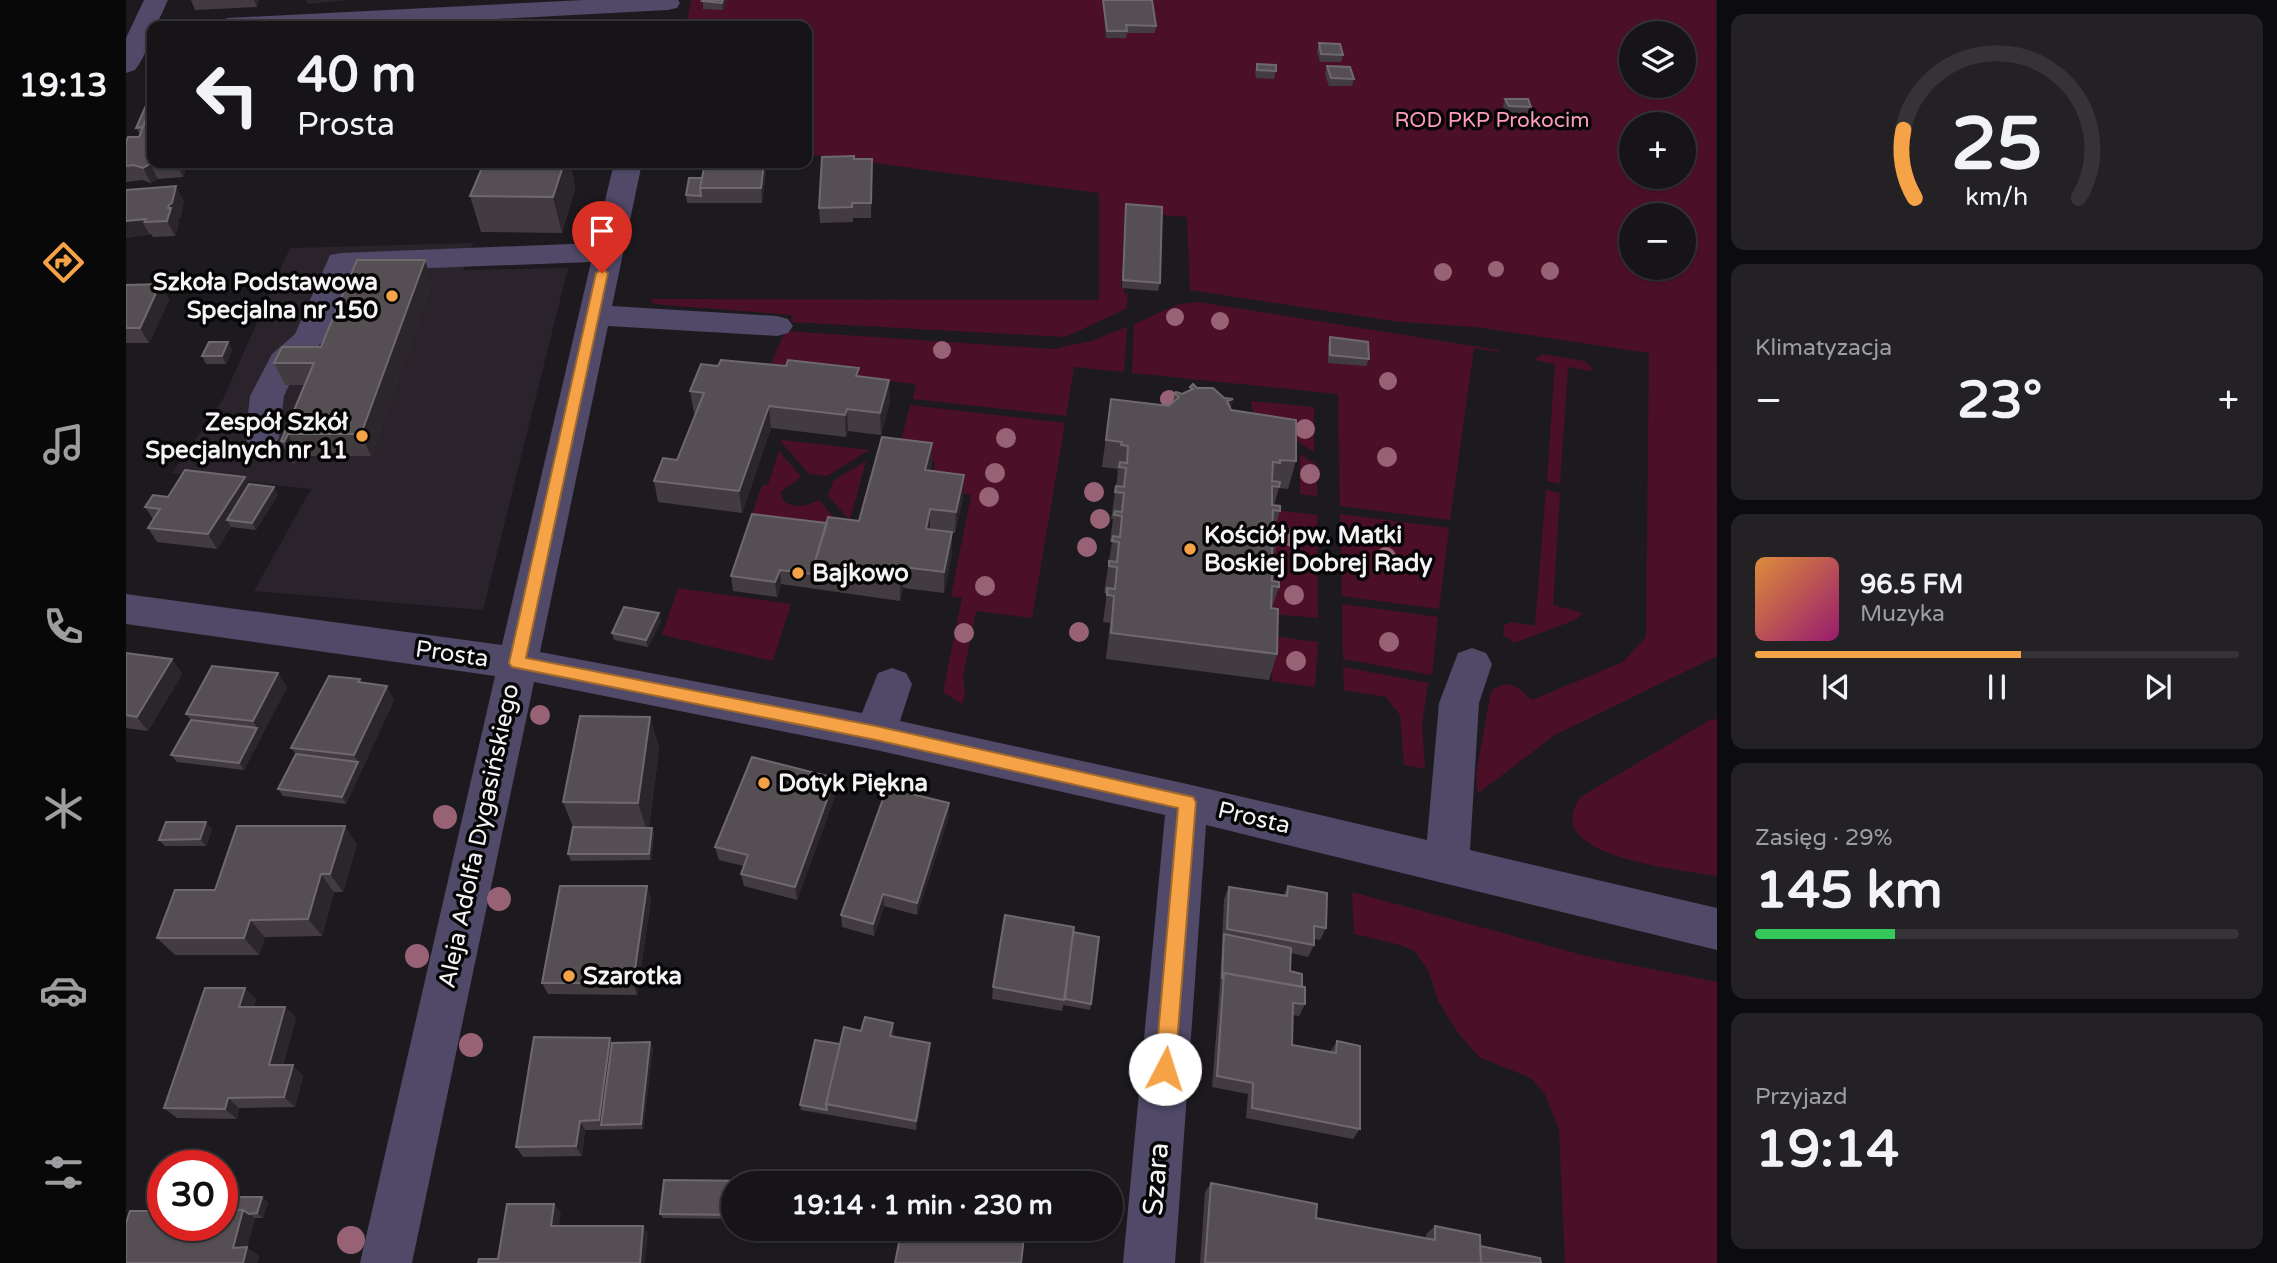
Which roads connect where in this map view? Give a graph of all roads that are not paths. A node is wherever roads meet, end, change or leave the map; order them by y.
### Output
1 (156, 0) edge
2 (666, 10) edge
3 (365, 21) edge
4 (140, 31) edge
5 (126, 65) edge
6 (627, 168) edge
7 (607, 252) junction
8 (593, 315) junction
9 (777, 326) dead end
10 (262, 438) dead end
11 (126, 609) edge
12 (517, 663) junction
13 (1472, 664) dead end
14 (892, 684) dead end
15 (876, 733) junction
16 (1187, 802) junction
17 (1447, 864) junction
18 (1717, 929) edge
19 (386, 1263) edge
20 (1149, 1263) edge

1 - 4 street
2 - 3 street
4 - 5 street
6 - 7 street, Aleja Adolfa Dygasińskiego
7 - 8 street, Aleja Adolfa Dygasińskiego
7 - 10 street
8 - 9 street
8 - 12 street, Aleja Adolfa Dygasińskiego
11 - 12 street, Prosta
12 - 15 street, Prosta
12 - 19 street, Aleja Adolfa Dygasińskiego
13 - 17 street
14 - 15 street
15 - 16 street, Prosta
16 - 17 street, Prosta
16 - 20 street, Szara
17 - 18 street, Prosta

